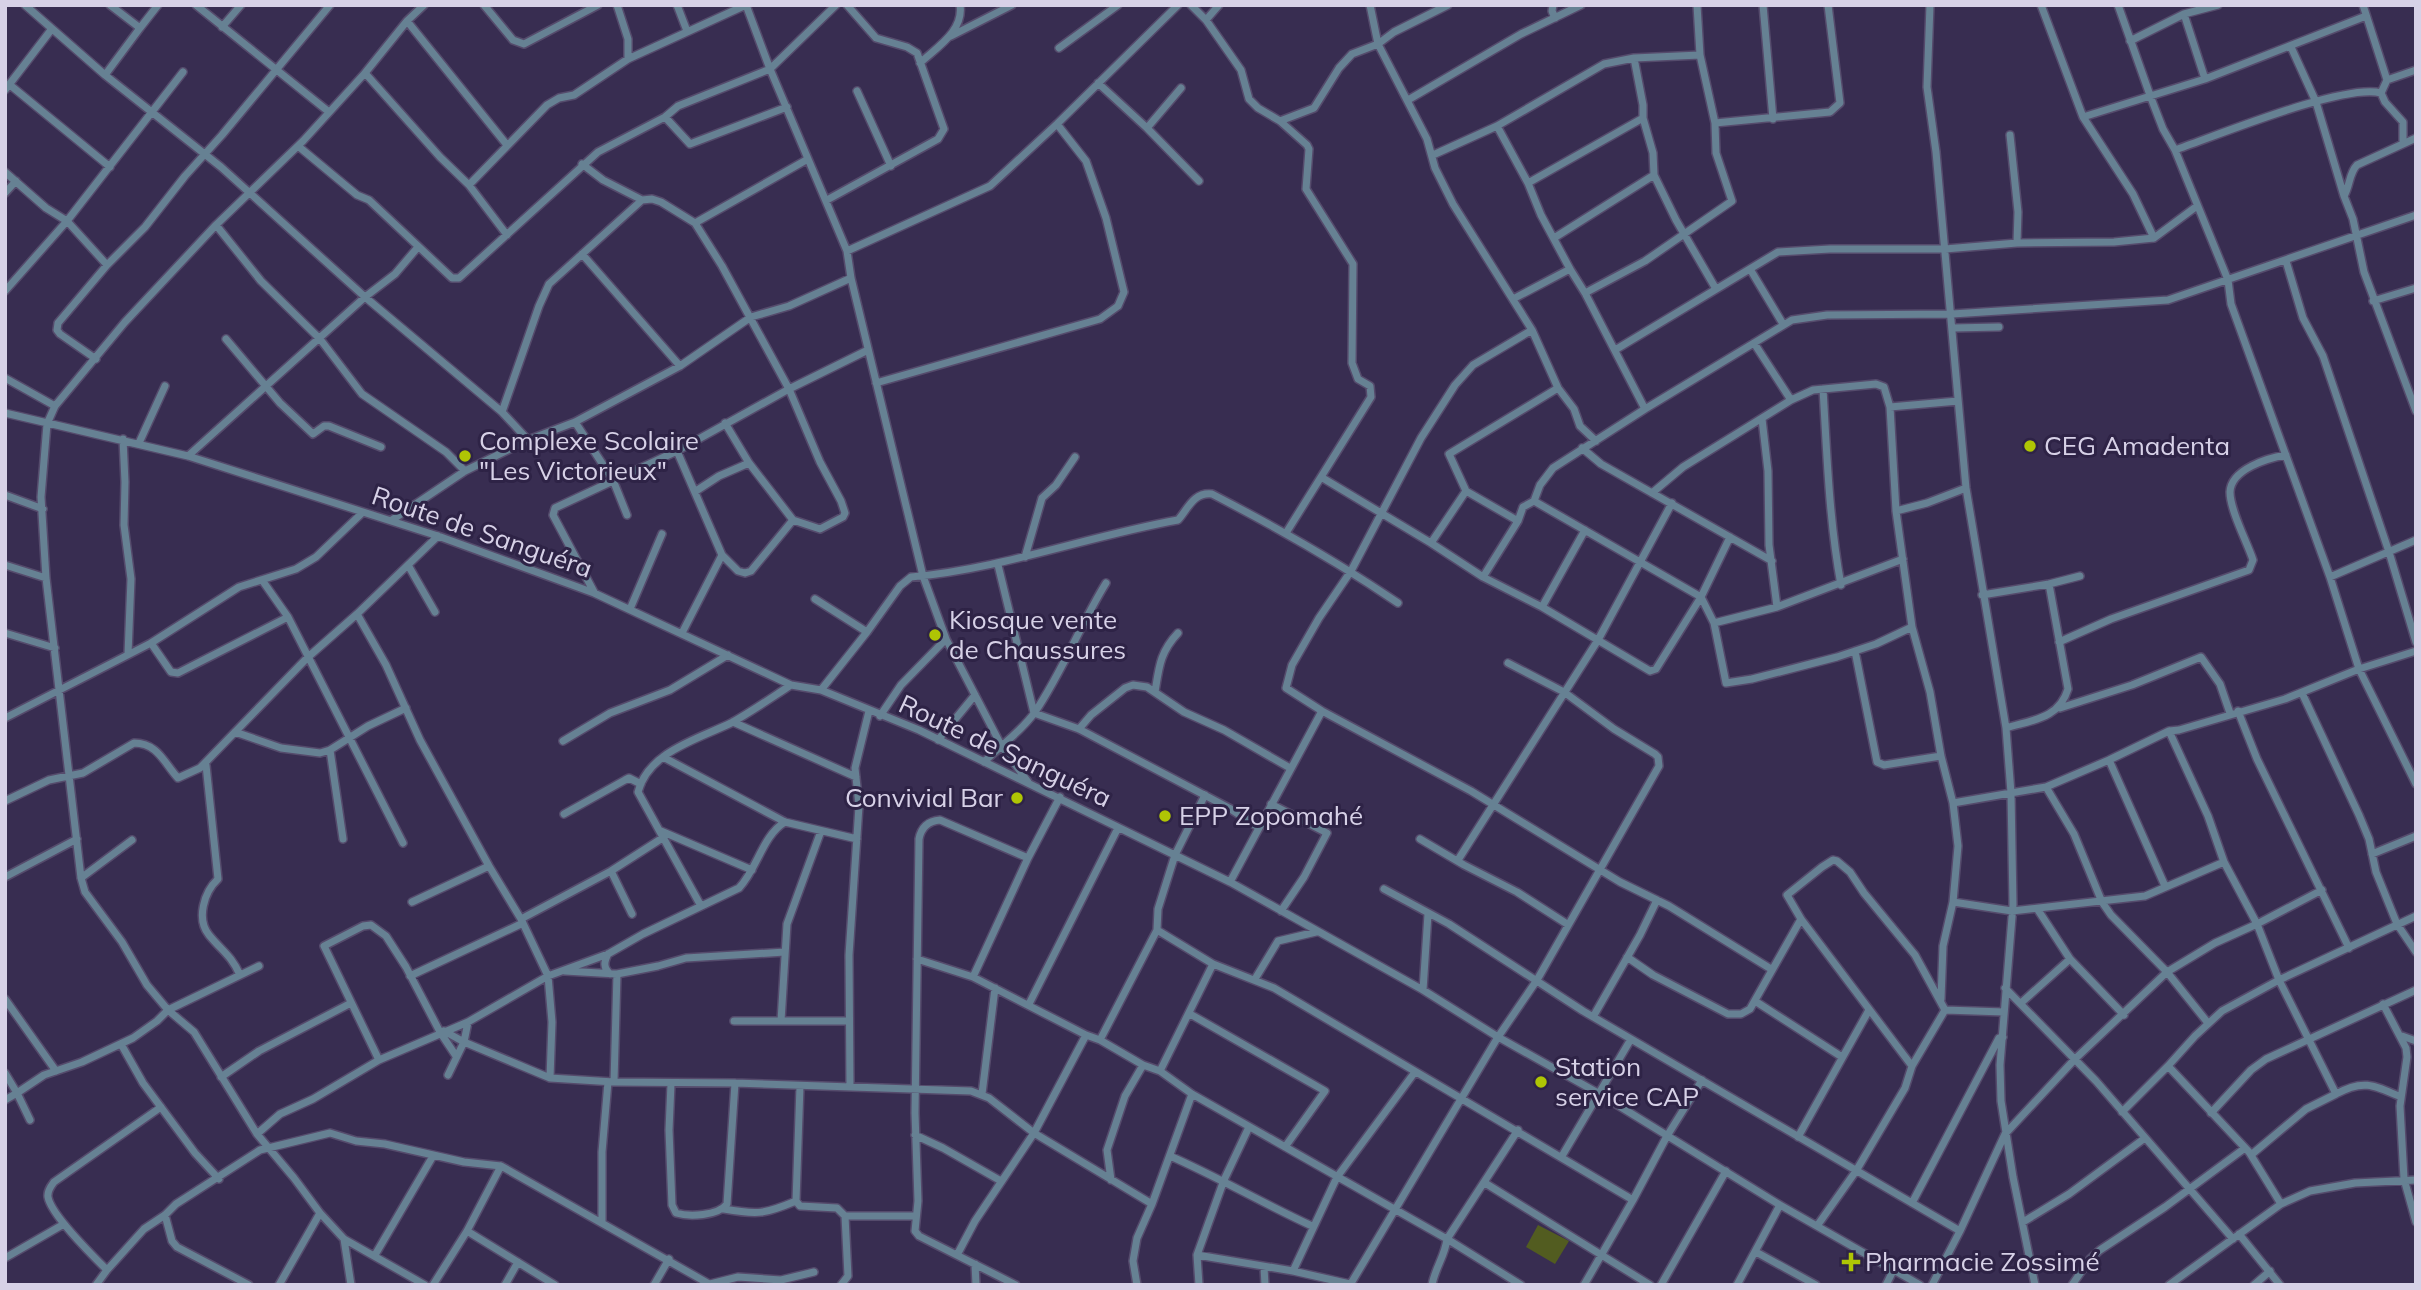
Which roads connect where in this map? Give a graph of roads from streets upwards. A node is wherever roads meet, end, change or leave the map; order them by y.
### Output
1 (25, 5) edge
2 (110, 5) edge
3 (158, 5) edge
4 (196, 5) edge
5 (241, 5) edge
6 (330, 5) edge
7 (424, 5) edge
8 (484, 5) edge
9 (598, 5) edge
10 (617, 5) edge
11 (677, 5) edge
12 (746, 5) edge
13 (836, 5) edge
14 (847, 5) edge
15 (960, 5) edge
16 (1012, 5) edge
17 (1118, 5) edge
18 (1178, 5) edge
19 (1191, 5) edge
20 (1219, 5) edge
21 (1370, 5) edge
22 (1448, 5) edge
23 (1553, 5) edge
24 (1581, 5) edge
25 (1698, 5) edge
26 (1763, 5) edge
27 (1828, 5) edge
28 (1930, 5) edge
29 (2041, 5) edge
30 (2118, 5) edge
31 (2363, 5) edge
32 (2213, 6) edge
33 (1434, 9) edge
34 (2184, 14) junction
35 (2366, 16) junction
36 (1555, 18) junction
37 (1206, 20) junction
38 (407, 21) junction
39 (222, 27) junction
40 (140, 28) junction
41 (51, 30) junction
42 (687, 31) junction
43 (950, 36) junction
44 (2130, 41) junction
45 (1378, 44) junction
46 (2291, 47) junction
47 (1059, 48) dead end
48 (1700, 55) junction
49 (1634, 58) junction
50 (628, 59) junction
51 (920, 62) junction
52 (769, 69) junction
53 (2416, 70) edge
54 (276, 71) junction
55 (183, 72) dead end
56 (365, 73) junction
57 (105, 75) junction
58 (2205, 79) junction
59 (2388, 80) junction
60 (1098, 83) junction
61 (8, 87) edge
62 (1181, 88) dead end
63 (858, 91) dead end
64 (2381, 93) junction
65 (2151, 98) junction
66 (1408, 100) junction
67 (2316, 102) junction
68 (787, 107) junction
69 (151, 111) junction
70 (328, 112) junction
71 (665, 117) junction
72 (2083, 117) junction
73 (1643, 118) junction
74 (1773, 118) junction
75 (1280, 121) junction
76 (1715, 123) junction
77 (1057, 124) junction
78 (1497, 126) junction
79 (1147, 128) junction
80 (2010, 135) dead end
81 (2416, 138) edge
82 (2403, 142) junction
83 (507, 145) junction
84 (298, 146) junction
85 (2175, 150) junction
86 (204, 154) junction
87 (1433, 155) junction
88 (808, 159) junction
89 (582, 164) junction
90 (891, 166) junction
91 (110, 167) junction
92 (5, 172) edge
93 (1654, 175) junction
94 (16, 181) junction
95 (1199, 181) dead end
96 (1528, 183) junction
97 (469, 186) junction
98 (5, 193) edge
99 (250, 194) junction
100 (2344, 196) junction
101 (642, 200) junction
102 (827, 200) junction
103 (2197, 206) junction
104 (2416, 215) edge
105 (66, 221) junction
106 (695, 223) junction
107 (216, 225) junction
108 (507, 234) junction
109 (1684, 234) junction
110 (2356, 236) junction
111 (1554, 238) junction
112 (2154, 238) junction
113 (2017, 243) junction
114 (418, 247) junction
115 (1944, 249) junction
116 (847, 251) junction
117 (582, 254) junction
118 (2286, 261) junction
119 (107, 265) junction
120 (1749, 268) junction
121 (1570, 269) junction
122 (851, 278) junction
123 (2228, 280) junction
124 (2416, 288) edge
125 (1716, 289) junction
126 (5, 291) edge
127 (1586, 293) junction
128 (365, 297) junction
129 (1513, 299) junction
130 (2374, 301) junction
131 (1952, 314) junction
132 (751, 317) junction
133 (1783, 324) junction
134 (1999, 327) dead end
135 (1953, 328) junction
136 (1532, 330) junction
137 (226, 339) dead end
138 (320, 339) junction
139 (1754, 343) junction
140 (868, 350) junction
141 (1615, 350) junction
142 (96, 359) junction
143 (680, 366) junction
144 (5, 378) edge
145 (876, 383) junction
146 (165, 386) dead end
147 (267, 386) junction
148 (1558, 388) junction
149 (789, 389) junction
150 (1824, 389) junction
151 (1791, 400) junction
152 (1958, 401) junction
153 (55, 406) junction
154 (1890, 407) junction
155 (1645, 409) junction
156 (2416, 411) edge
157 (502, 412) junction
158 (5, 413) edge
159 (1762, 419) junction
160 (575, 422) junction
161 (725, 423) junction
162 (47, 424) junction
163 (123, 439) junction
164 (528, 440) junction
165 (1596, 441) junction
166 (139, 443) junction
167 (381, 447) dead end
168 (1582, 448) junction
169 (677, 451) junction
170 (2286, 455) junction
171 (188, 456) junction
172 (1075, 457) dead end
173 (748, 463) junction
174 (465, 471) junction
175 (1321, 477) junction
176 (613, 480) junction
177 (1966, 488) junction
178 (696, 491) junction
179 (1466, 491) junction
180 (1652, 494) junction
181 (5, 495) edge
182 (1534, 501) junction
183 (1672, 503) junction
184 (43, 509) junction
185 (1896, 511) junction
186 (362, 513) junction
187 (627, 514) dead end
188 (1382, 514) junction
189 (391, 520) junction
190 (793, 520) junction
191 (1518, 520) junction
192 (1585, 530) junction
193 (1286, 533) junction
194 (662, 534) dead end
195 (438, 536) junction
196 (1730, 537) junction
197 (2416, 540) edge
198 (1431, 542) junction
199 (2389, 552) junction
200 (722, 555) junction
201 (1025, 557) junction
202 (1903, 559) junction
203 (1772, 561) junction
204 (1641, 563) junction
205 (5, 565) edge
206 (408, 565) junction
207 (998, 565) junction
208 (1351, 571) junction
209 (923, 576) junction
210 (2080, 576) dead end
211 (1483, 577) junction
212 (2330, 577) junction
213 (47, 578) junction
214 (262, 580) junction
215 (1107, 583) dead end
216 (1841, 584) junction
217 (2049, 584) junction
218 (594, 593) junction
219 (1982, 595) junction
220 (1701, 597) junction
221 (815, 599) dead end
222 (1398, 603) dead end
223 (1542, 607) junction
224 (1777, 607) junction
225 (630, 609) junction
226 (435, 612) dead end
227 (357, 614) junction
228 (288, 617) junction
229 (1714, 622) junction
230 (1912, 627) junction
231 (867, 632) junction
232 (1178, 632) dead end
233 (682, 633) junction
234 (8, 636) edge
235 (946, 639) junction
236 (1598, 640) junction
237 (2059, 642) junction
238 (2416, 642) edge
239 (151, 643) junction
240 (55, 648) junction
241 (1855, 651) junction
242 (2416, 651) edge
243 (128, 654) junction
244 (728, 655) junction
245 (307, 658) junction
246 (1508, 663) dead end
247 (2359, 669) junction
248 (791, 685) junction
249 (61, 690) junction
250 (821, 690) junction
251 (1155, 692) junction
252 (1564, 692) junction
253 (2302, 693) junction
254 (975, 695) junction
255 (406, 708) junction
256 (2060, 708) junction
257 (869, 711) junction
258 (1322, 711) junction
259 (2234, 712) junction
260 (1034, 713) junction
261 (880, 716) junction
262 (5, 718) edge
263 (733, 722) junction
264 (2006, 728) junction
265 (1079, 729) junction
266 (2168, 731) junction
267 (235, 732) junction
268 (349, 737) junction
269 (939, 740) junction
270 (563, 741) dead end
271 (1001, 745) junction
272 (330, 750) junction
273 (1941, 756) junction
274 (663, 757) junction
275 (2109, 760) junction
276 (984, 762) junction
277 (206, 765) junction
278 (1290, 768) junction
279 (69, 775) junction
280 (856, 777) junction
281 (1029, 783) junction
282 (641, 784) junction
283 (2416, 784) edge
284 (2046, 787) junction
285 (2011, 793) junction
286 (1205, 795) junction
287 (1060, 797) junction
288 (5, 801) edge
289 (1953, 803) junction
290 (1271, 804) junction
291 (1493, 804) junction
292 (564, 814) dead end
293 (785, 822) junction
294 (1258, 827) junction
295 (1118, 828) junction
296 (821, 831) junction
297 (663, 834) junction
298 (2416, 836) edge
299 (1420, 838) dead end
300 (77, 839) junction
301 (343, 839) dead end
302 (857, 839) junction
303 (132, 840) dead end
304 (403, 843) dead end
305 (2372, 854) junction
306 (1175, 855) junction
307 (1028, 858) junction
308 (1458, 860) junction
309 (2224, 862) junction
310 (489, 866) junction
311 (1599, 869) junction
312 (752, 870) junction
313 (611, 871) junction
314 (5, 877) edge
315 (81, 878) junction
316 (1230, 882) junction
317 (2165, 886) junction
318 (1384, 889) dead end
319 (2322, 890) junction
320 (1657, 900) junction
321 (412, 902) dead end
322 (1953, 902) junction
323 (2102, 902) junction
324 (701, 906) junction
325 (2038, 910) junction
326 (1281, 911) junction
327 (2012, 911) junction
328 (632, 914) dead end
329 (1428, 914) junction
330 (2416, 916) edge
331 (1801, 919) junction
332 (522, 921) junction
333 (2397, 923) junction
334 (2257, 924) junction
335 (1567, 925) junction
336 (1157, 930) junction
337 (1317, 932) junction
338 (2349, 948) junction
339 (785, 952) junction
340 (2416, 952) edge
341 (608, 954) junction
342 (1627, 957) junction
343 (917, 959) junction
344 (2070, 959) junction
345 (1213, 964) junction
346 (259, 966) dead end
347 (1771, 969) junction
348 (561, 971) junction
349 (2167, 972) junction
350 (614, 974) junction
351 (240, 975) junction
352 (411, 976) junction
353 (548, 976) junction
354 (973, 977) junction
355 (1255, 979) junction
356 (1537, 980) junction
357 (2279, 980) junction
358 (995, 988) junction
359 (2006, 988) junction
360 (1423, 990) junction
361 (2416, 990) edge
362 (5, 999) edge
363 (1941, 999) junction
364 (1755, 1001) junction
365 (351, 1003) junction
366 (2021, 1003) junction
367 (1029, 1004) junction
368 (2383, 1004) junction
369 (168, 1010) junction
370 (1869, 1010) junction
371 (1945, 1010) junction
372 (2004, 1012) junction
373 (1190, 1014) junction
374 (2124, 1014) junction
375 (1592, 1017) junction
376 (734, 1021) dead end
377 (781, 1021) junction
378 (848, 1021) junction
379 (468, 1022) junction
380 (2208, 1023) junction
381 (442, 1031) junction
382 (1086, 1035) junction
383 (2402, 1036) junction
384 (1498, 1037) junction
385 (2003, 1037) junction
386 (1631, 1039) junction
387 (2308, 1039) junction
388 (1100, 1040) junction
389 (2416, 1041) edge
390 (464, 1042) junction
391 (121, 1044) junction
392 (456, 1056) junction
393 (1842, 1057) junction
394 (2076, 1059) junction
395 (379, 1060) junction
396 (1143, 1065) junction
397 (1912, 1066) junction
398 (2168, 1066) junction
399 (56, 1071) junction
400 (1160, 1071) junction
401 (1415, 1072) junction
402 (5, 1073) edge
403 (448, 1075) dead end
404 (221, 1077) junction
405 (550, 1078) junction
406 (1702, 1080) junction
407 (611, 1082) junction
408 (735, 1083) junction
409 (671, 1084) junction
410 (800, 1086) junction
411 (850, 1086) junction
412 (915, 1088) junction
413 (17, 1093) junction
414 (1598, 1093) junction
415 (982, 1094) junction
416 (1192, 1094) junction
417 (2336, 1094) junction
418 (2401, 1097) junction
419 (1463, 1098) junction
420 (5, 1100) edge
421 (161, 1107) junction
422 (2122, 1111) junction
423 (2211, 1113) junction
424 (30, 1120) dead end
425 (1249, 1127) junction
426 (1518, 1130) junction
427 (1034, 1133) junction
428 (257, 1134) junction
429 (2005, 1134) junction
430 (915, 1135) junction
431 (1667, 1136) junction
432 (1798, 1137) junction
433 (2145, 1138) junction
434 (1285, 1147) junction
435 (2245, 1148) junction
436 (270, 1149) junction
437 (2251, 1155) junction
438 (433, 1156) junction
439 (1170, 1156) junction
440 (1562, 1156) junction
441 (502, 1166) junction
442 (1726, 1171) junction
443 (1856, 1171) junction
444 (1337, 1177) junction
445 (219, 1179) junction
446 (1111, 1180) junction
447 (1224, 1180) junction
448 (2404, 1180) junction
449 (2416, 1180) edge
450 (1001, 1181) junction
451 (1485, 1183) junction
452 (2189, 1188) junction
453 (1633, 1200) junction
454 (796, 1201) junction
455 (1912, 1203) junction
456 (1152, 1204) junction
457 (2281, 1204) junction
458 (1780, 1205) junction
459 (724, 1209) junction
460 (1393, 1210) junction
461 (320, 1213) junction
462 (165, 1215) junction
463 (845, 1216) junction
464 (916, 1216) junction
465 (602, 1221) junction
466 (2022, 1222) junction
467 (2416, 1222) edge
468 (64, 1224) junction
469 (1312, 1226) junction
470 (1817, 1226) junction
471 (467, 1230) junction
472 (1960, 1231) junction
473 (2236, 1236) junction
474 (344, 1239) junction
475 (1447, 1239) junction
476 (1756, 1252) junction
477 (375, 1255) junction
478 (957, 1255) junction
479 (1197, 1255) junction
480 (1601, 1255) junction
481 (5, 1258) edge
482 (669, 1259) junction
483 (518, 1262) junction
484 (975, 1264) junction
485 (1264, 1267) junction
486 (107, 1270) junction
487 (1293, 1271) junction
488 (1893, 1271) junction
489 (2270, 1271) junction
490 (814, 1272) dead end
491 (2078, 1283) edge
492 (710, 1284) edge
493 (96, 1285) edge
494 (249, 1285) edge
495 (279, 1285) edge
496 (351, 1285) edge
497 (425, 1285) edge
498 (433, 1285) edge
499 (505, 1285) edge
500 (555, 1285) edge
501 (654, 1285) edge
502 (841, 1285) edge
503 (976, 1285) edge
504 (1016, 1285) edge
505 (1137, 1285) edge
506 (1199, 1285) edge
507 (1265, 1285) edge
508 (1350, 1285) edge
509 (1432, 1285) edge
510 (1521, 1285) edge
511 (1584, 1285) edge
512 (1650, 1285) edge
513 (1661, 1285) edge
514 (1737, 1285) edge
515 (1816, 1285) edge
516 (1886, 1285) edge
517 (1920, 1285) edge
518 (1932, 1285) edge
519 (2035, 1285) edge
520 (2169, 1285) edge
521 (2255, 1285) edge
522 (2280, 1285) edge

1 - 41 street
2 - 40 street
3 - 40 street
4 - 39 street
5 - 39 street
6 - 54 street
7 - 38 street
8 - 9 street
10 - 50 street
11 - 42 street
12 - 42 street
12 - 52 street
13 - 52 street
14 - 51 street
15 - 43 street
16 - 43 street
17 - 47 street
18 - 60 street
19 - 37 street
20 - 37 street
21 - 45 street
22 - 33 street
23 - 36 street
24 - 36 street
25 - 48 street
26 - 74 street
27 - 74 street
28 - 115 street
29 - 72 street
30 - 44 street
31 - 35 street
32 - 34 street
33 - 45 street
34 - 44 street
34 - 58 street
35 - 46 street
35 - 59 street
36 - 66 street
37 - 75 street
38 - 56 street
38 - 83 street
39 - 54 street
40 - 57 street
41 - 57 street
41 - 61 street
42 - 50 street
43 - 51 street
44 - 65 street
45 - 66 street
45 - 75 street
46 - 58 street
46 - 67 street
48 - 49 street
48 - 76 street
49 - 73 street
49 - 78 street
50 - 83 street
51 - 90 street
52 - 68 street
52 - 71 street
53 - 59 street
54 - 70 street
54 - 86 street
55 - 69 street
56 - 70 street
56 - 97 street
57 - 69 street
58 - 65 street
59 - 64 street
60 - 77 street
60 - 79 street
61 - 91 street
62 - 79 street
63 - 90 street
64 - 67 street
64 - 82 street
65 - 72 street
65 - 85 street
66 - 87 street
67 - 85 street
67 - 100 street
68 - 71 street
68 - 88 street
69 - 86 street
69 - 91 street
70 - 84 street
71 - 89 street
72 - 112 street
73 - 93 street
73 - 96 street
74 - 76 street
75 - 175 street
76 - 109 street
77 - 116 street
77 - 145 street
78 - 87 street
78 - 96 street
79 - 95 street
80 - 113 street
81 - 82 street
82 - 100 street
83 - 97 street
84 - 99 street
84 - 114 street
85 - 103 street
86 - 99 street
86 - 119 street
87 - 129 street
88 - 102 street
88 - 106 street
89 - 101 street
89 - 108 street
90 - 102 street
91 - 105 street
92 - 94 street
93 - 109 street
93 - 111 street
94 - 98 street
94 - 105 street
96 - 111 street
97 - 108 street
99 - 107 street
99 - 128 street
100 - 110 street
101 - 106 street
101 - 117 street
102 - 116 street
103 - 112 street
103 - 123 street
104 - 110 street
105 - 119 street
105 - 126 street
106 - 132 street
107 - 138 street
107 - 142 street
108 - 114 street
109 - 125 street
109 - 127 street
110 - 118 street
110 - 130 street
111 - 121 street
112 - 113 street
113 - 115 street
114 - 128 street
115 - 120 street
115 - 131 street
116 - 122 street
117 - 143 street
117 - 157 street
118 - 123 street
118 - 199 street
119 - 142 street
120 - 125 street
120 - 133 street
121 - 127 street
121 - 129 street
122 - 132 street
122 - 140 street
123 - 131 street
123 - 170 street
124 - 130 street
125 - 141 street
127 - 141 street
128 - 138 street
128 - 157 street
129 - 136 street
130 - 156 street
131 - 133 street
131 - 135 street
132 - 143 street
132 - 149 street
133 - 139 street
134 - 135 street
135 - 152 street
136 - 148 street
136 - 188 street
137 - 147 street
138 - 147 street
138 - 174 street
139 - 151 street
139 - 155 street
140 - 145 street
140 - 149 street
141 - 155 street
142 - 153 street
143 - 160 street
144 - 153 street
145 - 209 street
146 - 166 street
147 - 167 street
147 - 171 street
148 - 165 street
148 - 179 street
149 - 161 street
149 - 190 street
150 - 151 street
150 - 154 street
150 - 216 street
151 - 159 street
152 - 154 street
152 - 177 street
153 - 162 street
154 - 185 street
155 - 165 street
157 - 164 street
158 - 162 street, Route de Sanguéra
159 - 180 street
159 - 203 street
160 - 164 street
160 - 176 street
161 - 169 street
161 - 173 street
162 - 163 street, Route de Sanguéra
162 - 184 street
163 - 166 street, Route de Sanguéra
163 - 243 street
164 - 174 street
165 - 168 street
166 - 171 street, Route de Sanguéra
168 - 180 street
168 - 182 street
169 - 176 street
169 - 178 street
170 - 212 street
170 - 237 street
171 - 186 street, Route de Sanguéra
172 - 201 street
173 - 178 street
173 - 190 street
174 - 189 street
175 - 188 street
175 - 193 street
176 - 187 street
176 - 218 street
177 - 185 street
177 - 219 street
178 - 200 street
179 - 191 street
179 - 198 street
180 - 183 street
181 - 184 street
182 - 191 street
182 - 192 street
183 - 196 street
183 - 204 street
184 - 213 street
185 - 202 street
186 - 189 street, Route de Sanguéra
186 - 214 street
188 - 198 street
188 - 208 street
189 - 195 street, Route de Sanguéra
190 - 200 street
191 - 211 street
192 - 204 street
192 - 223 street
193 - 201 street
193 - 208 street
194 - 225 street
195 - 206 street
195 - 218 street, Route de Sanguéra
196 - 203 street
196 - 220 street
197 - 199 street
198 - 211 street
199 - 212 street
199 - 238 street
200 - 233 street
201 - 207 street
202 - 216 street
202 - 230 street
203 - 224 street
204 - 220 street
204 - 236 street
205 - 213 street
206 - 226 street
206 - 227 street
207 - 209 street
207 - 260 street
208 - 222 street
208 - 258 street
209 - 231 street
209 - 235 street
210 - 217 street
211 - 223 street
212 - 247 street
213 - 240 street
214 - 228 street
214 - 239 street
215 - 260 street
216 - 224 street
217 - 219 street
217 - 237 street
218 - 225 street, Route de Sanguéra
219 - 264 street
220 - 229 street
220 - 236 street
221 - 231 street
223 - 236 street
224 - 229 street
225 - 233 street, Route de Sanguéra
227 - 245 street
227 - 255 street
228 - 239 street
228 - 245 street
229 - 241 street
230 - 241 street
230 - 273 street
231 - 250 street
232 - 251 street
233 - 244 street, Route de Sanguéra
234 - 240 street
235 - 254 street
235 - 261 street
236 - 252 street
237 - 256 street
239 - 243 street
240 - 249 street
241 - 273 street
242 - 247 street
243 - 249 street
244 - 248 street, Route de Sanguéra
244 - 270 street
245 - 267 street
245 - 268 street
246 - 252 street
247 - 253 street
247 - 283 street
248 - 250 street, Route de Sanguéra
248 - 263 street
249 - 262 street
249 - 279 street
250 - 257 street, Route de Sanguéra
251 - 265 street
251 - 278 street
252 - 291 street
252 - 311 street
253 - 259 street
253 - 305 street
254 - 269 street
254 - 271 street
255 - 268 street
255 - 310 street
256 - 259 street
256 - 264 street
257 - 261 street, Route de Sanguéra
257 - 280 street
258 - 278 street
258 - 291 street
259 - 266 street
259 - 319 street
260 - 265 street
260 - 271 street
261 - 269 street, Route de Sanguéra
263 - 274 street
263 - 280 street
264 - 285 street
265 - 286 street
266 - 275 street
266 - 309 street
267 - 272 street
267 - 277 street
268 - 272 street
268 - 304 street
269 - 276 street, Route de Sanguéra
271 - 276 street
271 - 281 street
272 - 301 street
273 - 289 street
274 - 282 street
274 - 293 street
275 - 284 street
275 - 317 street
276 - 281 street, Route de Sanguéra
277 - 279 street
277 - 351 street
278 - 290 street
279 - 288 street
279 - 300 street
280 - 302 street
281 - 287 street, Route de Sanguéra
282 - 292 street
282 - 297 street
284 - 285 street
284 - 323 street
285 - 289 street
285 - 327 street
286 - 294 street
286 - 306 street
287 - 295 street, Route de Sanguéra
287 - 307 street
289 - 322 street
290 - 294 street
290 - 326 street
291 - 308 street
291 - 311 street
293 - 296 street
293 - 312 street
294 - 316 street
295 - 306 street, Route de Sanguéra
295 - 367 street
296 - 302 street
296 - 339 street
297 - 312 street
297 - 313 street
297 - 324 street
298 - 305 street
299 - 308 street
300 - 314 street
300 - 315 street
302 - 378 street
303 - 315 street
305 - 333 street
306 - 316 street, Route de Sanguéra
306 - 336 street
307 - 343 street
307 - 354 street
308 - 335 street
309 - 317 street
309 - 334 street
310 - 321 street
310 - 332 street
311 - 320 street
311 - 335 street
312 - 324 street
313 - 328 street
313 - 332 street
315 - 369 street
316 - 326 street, Route de Sanguéra
317 - 323 street
318 - 329 street
319 - 334 street
319 - 338 street
320 - 342 street
320 - 347 street
322 - 327 street
322 - 363 street
323 - 325 street
323 - 349 street
324 - 341 street
325 - 327 street
325 - 344 street
326 - 337 street, Route de Sanguéra
327 - 359 street
329 - 356 street
329 - 360 street
330 - 333 street
331 - 347 street
331 - 363 street
331 - 370 street
332 - 352 street
332 - 353 street
333 - 338 street
333 - 340 street
334 - 349 street
334 - 357 street
335 - 356 street
336 - 345 street
336 - 388 street
337 - 355 street
337 - 360 street, Route de Sanguéra
338 - 357 street
339 - 350 street
339 - 377 street
341 - 348 street
341 - 350 street
342 - 364 street
342 - 375 street
343 - 354 street
343 - 412 street
344 - 366 street
344 - 374 street
345 - 355 street
345 - 373 street
346 - 351 street
347 - 364 street
348 - 350 street
348 - 353 street
349 - 374 street
349 - 380 street
350 - 407 street
351 - 369 street
352 - 365 street
352 - 381 street
353 - 379 street
353 - 405 street
354 - 358 street
355 - 401 street
356 - 375 street
356 - 384 street
357 - 380 street
357 - 387 street
358 - 367 street
358 - 415 street
359 - 366 street
359 - 372 street
360 - 384 street, Route de Sanguéra
361 - 368 street
362 - 399 street
363 - 371 street
364 - 393 street
365 - 395 street
365 - 404 street
366 - 394 street
367 - 382 street
368 - 383 street
368 - 387 street
369 - 391 street
369 - 404 street
370 - 393 street
370 - 397 street
371 - 372 street
371 - 397 street
372 - 385 street
373 - 400 street
373 - 434 street
374 - 394 street
375 - 386 street
376 - 377 street
377 - 378 street
378 - 411 street
379 - 381 street
379 - 390 street
380 - 398 street
381 - 390 street
381 - 392 street
381 - 395 street
382 - 388 street
382 - 427 street
383 - 389 street
383 - 418 street
384 - 414 street, Route de Sanguéra
384 - 419 street
385 - 429 street
385 - 455 street
386 - 406 street
386 - 414 street
387 - 417 street
387 - 423 street
388 - 396 street
390 - 392 street
390 - 405 street
391 - 399 street
391 - 421 street
392 - 403 street
393 - 432 street
394 - 422 street
394 - 429 street
395 - 428 street
396 - 400 street
396 - 446 street
397 - 443 street
398 - 422 street
398 - 423 street
399 - 413 street
400 - 416 street
401 - 419 street
401 - 444 street
402 - 413 street
404 - 428 street
405 - 407 street
406 - 431 street
406 - 432 street
407 - 409 street
407 - 465 street
408 - 409 street
408 - 410 street
408 - 459 street
409 - 459 street
410 - 411 street
410 - 454 street
411 - 412 street
412 - 415 street
412 - 430 street
413 - 420 street
413 - 424 street
414 - 431 street, Route de Sanguéra
414 - 440 street
415 - 427 street
416 - 425 street
416 - 439 street
417 - 418 street
417 - 437 street
418 - 448 street
419 - 426 street
419 - 460 street
421 - 445 street
421 - 468 street
422 - 433 street
423 - 435 street
425 - 434 street
425 - 447 street
426 - 440 street
426 - 451 street
427 - 446 street
427 - 450 street
428 - 436 street
429 - 466 street
429 - 472 street
430 - 450 street
430 - 464 street
431 - 442 street, Route de Sanguéra
431 - 453 street
432 - 443 street
433 - 452 street
433 - 466 street
434 - 444 street
435 - 437 street
435 - 452 street
436 - 438 street
436 - 445 street
436 - 461 street
437 - 457 street
438 - 441 street
438 - 477 street
439 - 447 street
439 - 456 street
440 - 453 street
441 - 465 street
441 - 471 street
442 - 458 street, Route de Sanguéra
442 - 513 street
443 - 455 street
443 - 470 street
444 - 460 street
444 - 469 street
445 - 462 street
446 - 456 street
447 - 469 street
447 - 479 street
448 - 449 street
448 - 457 street
448 - 467 street
450 - 478 street
451 - 475 street
451 - 480 street
452 - 473 street
452 - 491 street
453 - 480 street
454 - 459 street
454 - 463 street
455 - 472 street
456 - 505 street
457 - 473 street
458 - 470 street, Route de Sanguéra
458 - 476 street
460 - 475 street
460 - 508 street
461 - 474 street
461 - 495 street
462 - 486 street
462 - 494 street
463 - 464 street
463 - 502 street
464 - 478 street
465 - 482 street
466 - 519 street
468 - 481 street
468 - 486 street
469 - 487 street
470 - 488 street, Route de Sanguéra
471 - 483 street
471 - 498 street
472 - 518 street
473 - 489 street
473 - 520 street
474 - 477 street
474 - 496 street
475 - 509 street
475 - 510 street
476 - 514 street
476 - 515 street
477 - 497 street
478 - 484 street
479 - 485 street
479 - 506 street
480 - 511 street
480 - 512 street
482 - 492 street
482 - 501 street
483 - 499 street
483 - 500 street
484 - 503 street
484 - 504 street
485 - 487 street
485 - 507 street
486 - 493 street
487 - 508 street
488 - 516 street
488 - 517 street, Route de Sanguéra
489 - 521 street
489 - 522 street
490 - 492 street

